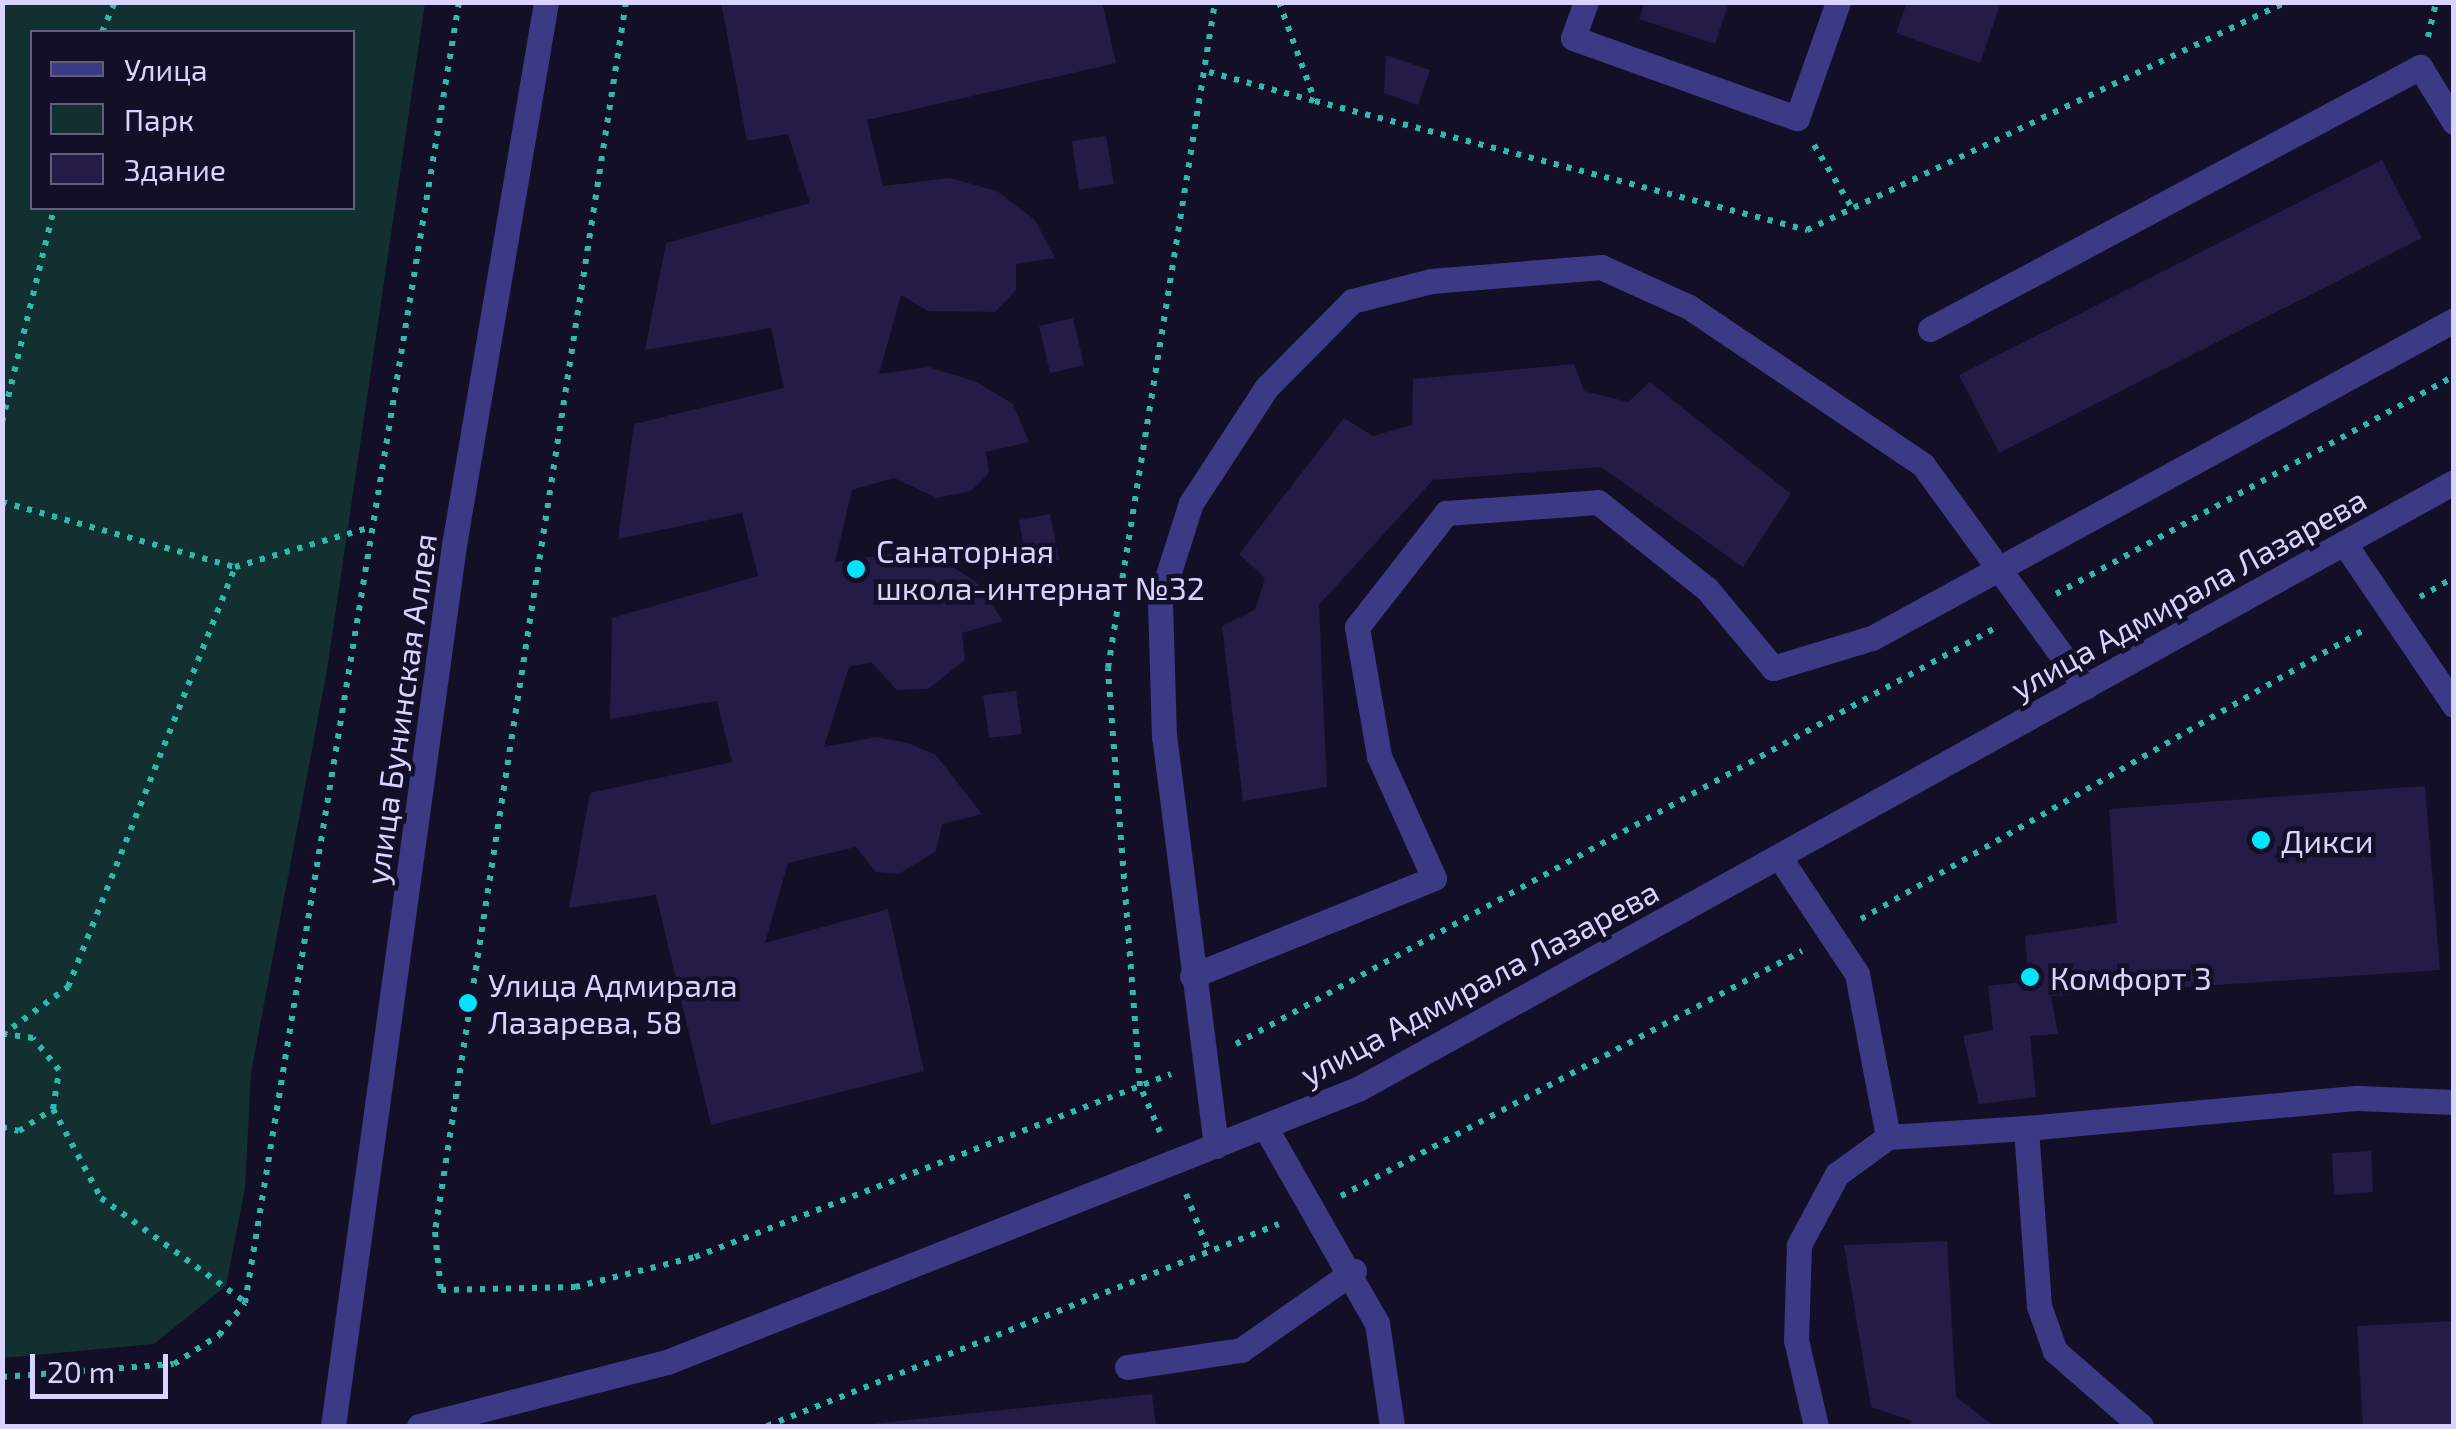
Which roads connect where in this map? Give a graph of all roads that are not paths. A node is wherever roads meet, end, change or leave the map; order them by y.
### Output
1 (546, 2) edge
2 (1586, 2) edge
3 (1838, 2) edge
4 (2454, 122) edge
5 (2454, 320) edge
6 (1930, 328) dead end
7 (2454, 482) edge
8 (2344, 542) junction
9 (2005, 567) junction
10 (2085, 688) junction
11 (2454, 704) edge
12 (1780, 858) junction
13 (1192, 976) junction
14 (2454, 1102) edge
15 (1265, 1127) junction
16 (2026, 1128) junction
17 (1888, 1137) junction
18 (1216, 1146) junction
19 (1354, 1271) junction
20 (1127, 1366) dead end
21 (333, 1426) edge
22 (419, 1426) edge
23 (1392, 1426) edge
24 (1816, 1426) edge
25 (2140, 1426) edge

1 - 21 street, улица Бунинская Аллея
2 - 3 street
4 - 6 street
5 - 9 street
7 - 8 street, улица Адмирала Лазарева
8 - 10 street, улица Адмирала Лазарева
8 - 11 street
9 - 10 street
9 - 13 street
9 - 13 street
10 - 12 street, улица Адмирала Лазарева
12 - 15 street, улица Адмирала Лазарева
12 - 17 street
13 - 18 street
14 - 16 street
15 - 18 street, улица Адмирала Лазарева
15 - 19 street
16 - 17 street
16 - 25 street
17 - 24 street
18 - 22 street, улица Адмирала Лазарева
19 - 20 street
19 - 23 street

